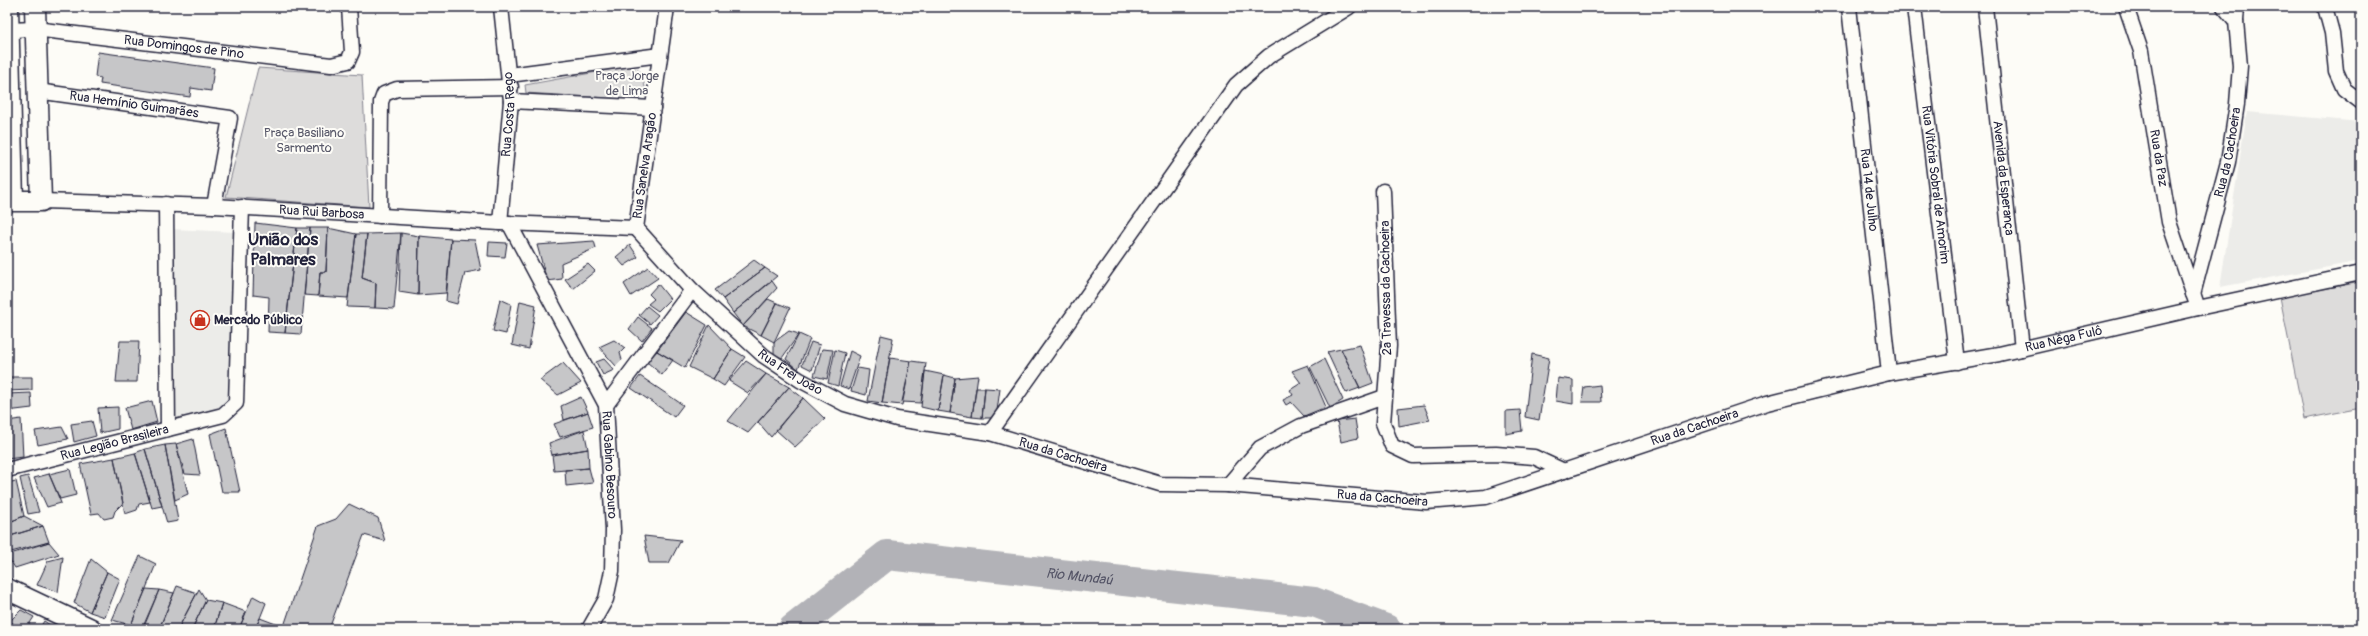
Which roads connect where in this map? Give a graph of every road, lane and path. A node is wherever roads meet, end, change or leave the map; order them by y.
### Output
1 (8, 7) edge
2 (35, 7) edge
3 (349, 7) edge
4 (501, 7) edge
5 (668, 7) edge
6 (1349, 7) edge
7 (1849, 7) edge
8 (1914, 7) edge
9 (1985, 7) edge
10 (2126, 7) edge
11 (2224, 7) edge
12 (2325, 7) edge
13 (2236, 14) edge
14 (36, 29) junction
15 (9, 30) junction
16 (660, 56) junction
17 (510, 88) junction
18 (37, 91) junction
19 (2361, 102) edge
20 (653, 108) junction
21 (1383, 191) dead end
22 (10, 201) edge
23 (41, 201) junction
24 (166, 204) junction
25 (214, 206) junction
26 (242, 207) junction
27 (380, 216) junction
28 (504, 223) junction
29 (636, 228) junction
30 (2361, 273) edge
31 (692, 290) junction
32 (2193, 294) junction
33 (2198, 308) junction
34 (2022, 349) junction
35 (1957, 362) junction
36 (1889, 373) junction
37 (1384, 397) junction
38 (1767, 403) joint
39 (606, 405) junction
40 (168, 429) junction
41 (990, 433) junction
42 (7, 470) edge
43 (1564, 471) junction
44 (1228, 485) junction
45 (7, 589) edge
46 (91, 629) edge
47 (589, 629) edge

1 - 15 main road
2 - 14 main road
3 - 14 street, Rua Domingos de Pino
4 - 17 street, Rua Costa Rego
5 - 16 street, Rua Sanelva Aragão
6 - 41 street
7 - 36 street, Rua 14 de Julho
8 - 35 street, Rua Vitória Sobral de Amorim
9 - 34 street, Avenida da Esperança
10 - 32 street, Rua da Paz
11 - 13 street
12 - 19 street
13 - 32 street, Rua da Cachoeira
14 - 15 street, Rua Domingos de Pino
14 - 18 main road
15 - 22 main road
16 - 17 street
16 - 20 street, Rua Sanelva Aragão
17 - 20 street
17 - 27 street
17 - 28 street, Rua Costa Rego
18 - 23 main road
18 - 25 street, Rua Hemínio Guimarães
20 - 29 street, Rua Sanelva Aragão
21 - 37 street, 2ª Travessa da Cachoeira
22 - 23 main road, Rua Rui Barbosa
23 - 24 street, Rua Rui Barbosa
24 - 25 street, Rua Rui Barbosa
24 - 40 street
25 - 26 street, Rua Rui Barbosa
26 - 27 street, Rua Rui Barbosa
26 - 40 street, Rua Legião Brasileira
27 - 28 street, Rua Rui Barbosa
28 - 29 street, Rua Rui Barbosa
28 - 39 street, Rua Gabino Besouro
29 - 31 street, Rua Frei João
30 - 33 street, Rua Nêga Fulô
31 - 39 street
31 - 41 street, Rua Frei João
32 - 33 street, Rua da Paz
33 - 34 street, Rua Nêga Fulô
34 - 35 street, Rua Nêga Fulô
35 - 36 street, Rua Nêga Fulô
36 - 38 street, Rua Nêga Fulô
37 - 43 street, 2ª Travessa da Cachoeira
37 - 44 street
38 - 43 street, Rua da Cachoeira
39 - 47 street, Rua Gabino Besouro
40 - 42 street, Rua Legião Brasileira
41 - 44 street, Rua da Cachoeira
43 - 44 street, Rua da Cachoeira
45 - 46 main road

